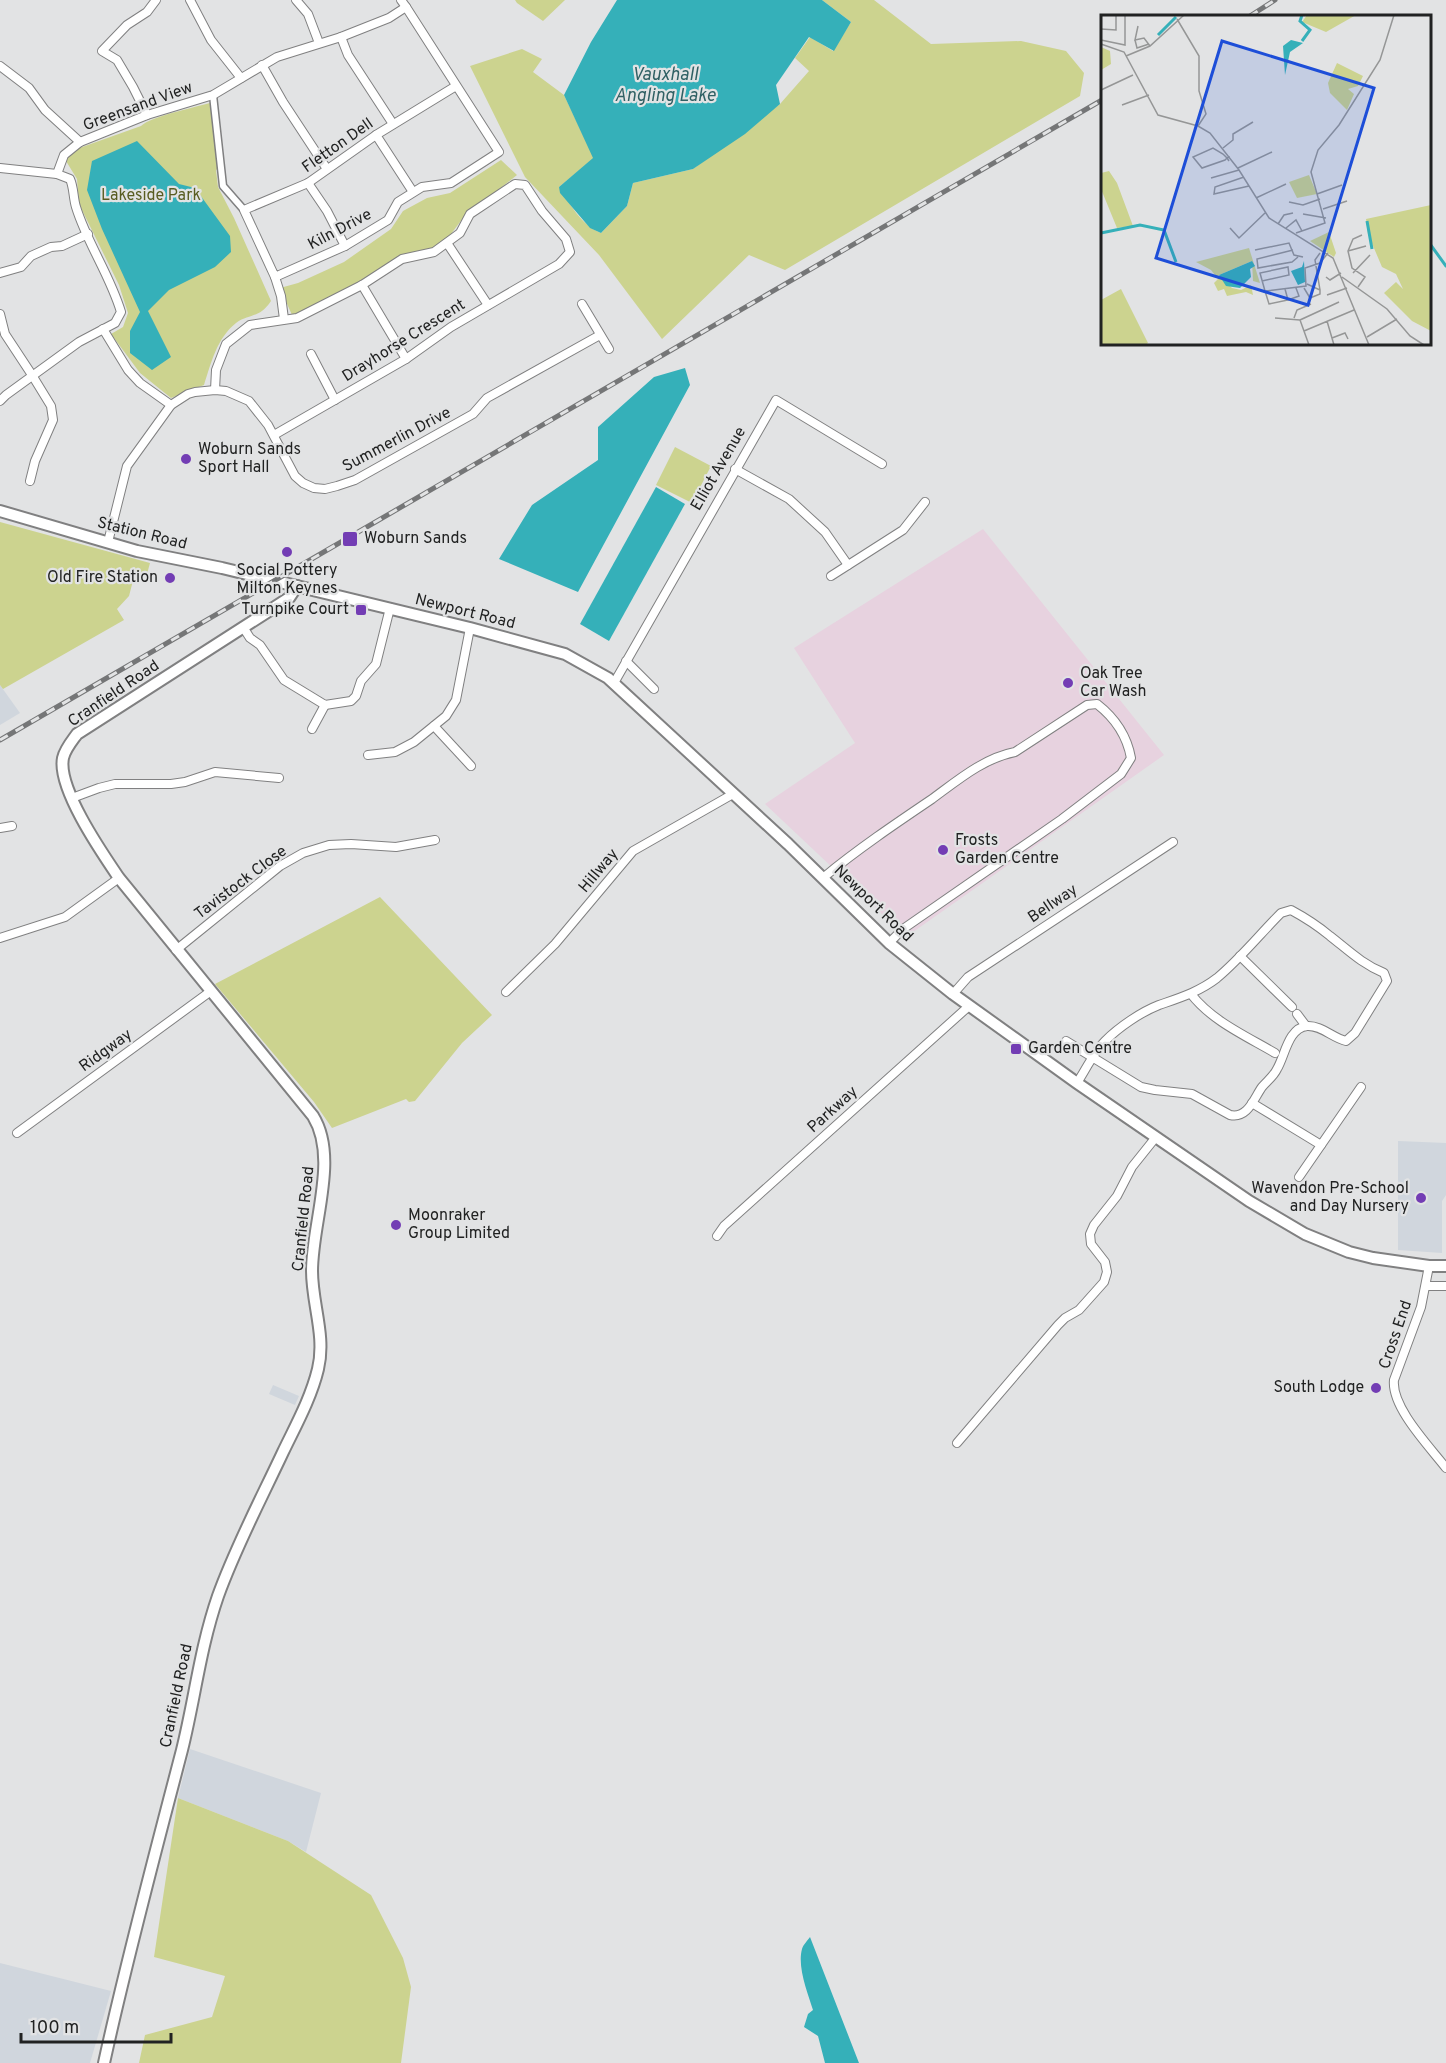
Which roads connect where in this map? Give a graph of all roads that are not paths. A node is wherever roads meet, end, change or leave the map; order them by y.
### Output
1 (156, 0) edge
2 (190, 0) edge
3 (296, 0) edge
4 (403, 4) edge
5 (341, 37) junction
6 (319, 43) junction
7 (262, 65) junction
8 (0, 66) edge
9 (241, 78) junction
10 (456, 86) junction
11 (213, 94) junction
12 (147, 115) junction
13 (393, 124) junction
14 (376, 135) junction
15 (80, 142) junction
16 (0, 168) edge
17 (327, 169) junction
18 (57, 174) junction
19 (308, 183) junction
20 (413, 192) junction
21 (244, 210) junction
22 (88, 234) junction
23 (447, 243) junction
24 (345, 246) junction
25 (0, 273) edge
26 (274, 277) junction
27 (362, 285) junction
28 (582, 304) dead end
29 (488, 305) junction
30 (0, 314) edge
31 (284, 319) junction
32 (103, 329) junction
33 (600, 335) junction
34 (609, 349) dead end
35 (311, 354) dead end
36 (406, 359) junction
37 (32, 375) junction
38 (215, 390) junction
39 (335, 400) junction
40 (0, 401) edge
41 (171, 405) junction
42 (274, 435) junction
43 (882, 464) dead end
44 (735, 469) junction
45 (30, 481) dead end
46 (925, 502) dead end
47 (0, 511) edge
48 (108, 542) junction
49 (848, 565) junction
50 (831, 576) dead end
51 (278, 582) joint
52 (297, 586) junction
53 (390, 609) junction
54 (243, 627) junction
55 (470, 628) junction
56 (626, 661) junction
57 (614, 683) junction
58 (654, 689) dead end
59 (325, 705) junction
60 (435, 726) junction
61 (312, 729) dead end
62 (368, 755) dead end
63 (471, 766) dead end
64 (279, 778) dead end
65 (733, 794) junction
66 (72, 798) junction
67 (12, 826) dead end
68 (0, 828) edge
69 (435, 840) dead end
70 (1173, 842) dead end
71 (824, 877) junction
72 (119, 878) junction
73 (0, 938) edge
74 (889, 943) junction
75 (176, 950) junction
76 (1240, 956) junction
77 (211, 991) junction
78 (506, 993) dead end
79 (953, 994) junction
80 (1191, 994) junction
81 (969, 1006) junction
82 (1306, 1026) junction
83 (1066, 1041) dead end
84 (1275, 1053) dead end
85 (1093, 1058) junction
86 (1077, 1083) junction
87 (1361, 1087) dead end
88 (1252, 1103) junction
89 (17, 1133) dead end
90 (1156, 1137) junction
91 (1322, 1144) junction
92 (1299, 1177) dead end
93 (717, 1236) dead end
94 (1429, 1266) junction
95 (1446, 1266) edge
96 (1426, 1286) junction
97 (1446, 1286) edge
98 (957, 1443) dead end
99 (1446, 1468) edge
100 (104, 2063) edge

1 - 12 street
2 - 9 street
3 - 6 street
4 - 5 street, Greensand View
4 - 10 street, Greensand View
5 - 6 street, Greensand View
5 - 13 street
6 - 7 street, Greensand View
7 - 9 street, Greensand View
7 - 17 street
8 - 15 street
9 - 11 street, Greensand View
10 - 13 street, Fletton Dell
10 - 20 street, Kiln Drive
11 - 12 street, Greensand View
11 - 21 street
12 - 15 street, Greensand View
13 - 14 street, Fletton Dell
14 - 17 street, Fletton Dell
14 - 20 street
15 - 18 street, Greensand View
16 - 18 street
17 - 19 street, Fletton Dell
18 - 22 street
19 - 21 street, Fletton Dell
19 - 24 street
20 - 24 street, Kiln Drive
21 - 26 street
22 - 25 street
22 - 32 street
23 - 27 street, Drayhorse Crescent
23 - 29 street, Drayhorse Crescent
23 - 29 street, Drayhorse Crescent
24 - 26 street, Kiln Drive
26 - 31 street
27 - 31 street, Drayhorse Crescent
27 - 36 street
28 - 33 street
29 - 36 street, Drayhorse Crescent
30 - 37 street
31 - 38 street, Drayhorse Crescent
32 - 37 street
32 - 41 street
33 - 34 street
33 - 42 street, Summerlin Drive
35 - 39 street, Drayhorse Crescent
36 - 39 street, Drayhorse Crescent
37 - 40 street
37 - 45 street
38 - 41 street, Summerlin Drive
38 - 42 street, Summerlin Drive
39 - 42 street, Drayhorse Crescent
41 - 48 street, Summerlin Drive
43 - 44 street, Elliot Avenue
44 - 49 street
44 - 56 street, Elliot Avenue
46 - 49 street
47 - 48 street, Station Road
48 - 51 street, Station Road
49 - 50 street
51 - 52 street, Newport Road
52 - 53 street, Newport Road
52 - 54 street, Cranfield Road
53 - 55 street, Newport Road
53 - 59 street
54 - 59 street
54 - 66 street, Cranfield Road
55 - 57 street, Newport Road
55 - 60 street
56 - 57 street, Elliot Avenue
56 - 58 street
57 - 65 street, Newport Road
59 - 61 street
60 - 62 street
60 - 63 street
64 - 66 street
65 - 71 street, Newport Road
65 - 78 street, Hillway
66 - 72 street, Cranfield Road
67 - 68 street
69 - 75 street, Tavistock Close
70 - 79 street, Bellway
71 - 74 street, Newport Road
71 - 74 street
72 - 73 street
72 - 75 street, Cranfield Road
74 - 79 street, Newport Road
75 - 77 street, Cranfield Road
76 - 80 street
76 - 82 street
76 - 82 street
77 - 89 street, Ridgway
77 - 100 street, Cranfield Road
79 - 81 street, Newport Road
80 - 84 street
80 - 85 street
81 - 86 street, Newport Road
81 - 93 street, Parkway
82 - 88 street
83 - 85 street
85 - 86 street
85 - 88 street
86 - 90 street, Newport Road
87 - 91 street
88 - 91 street
90 - 94 street, Newport Road
90 - 98 street
91 - 92 street
94 - 95 street, Newport Road
94 - 96 street, Cross End
96 - 97 street
96 - 99 street, Cross End

